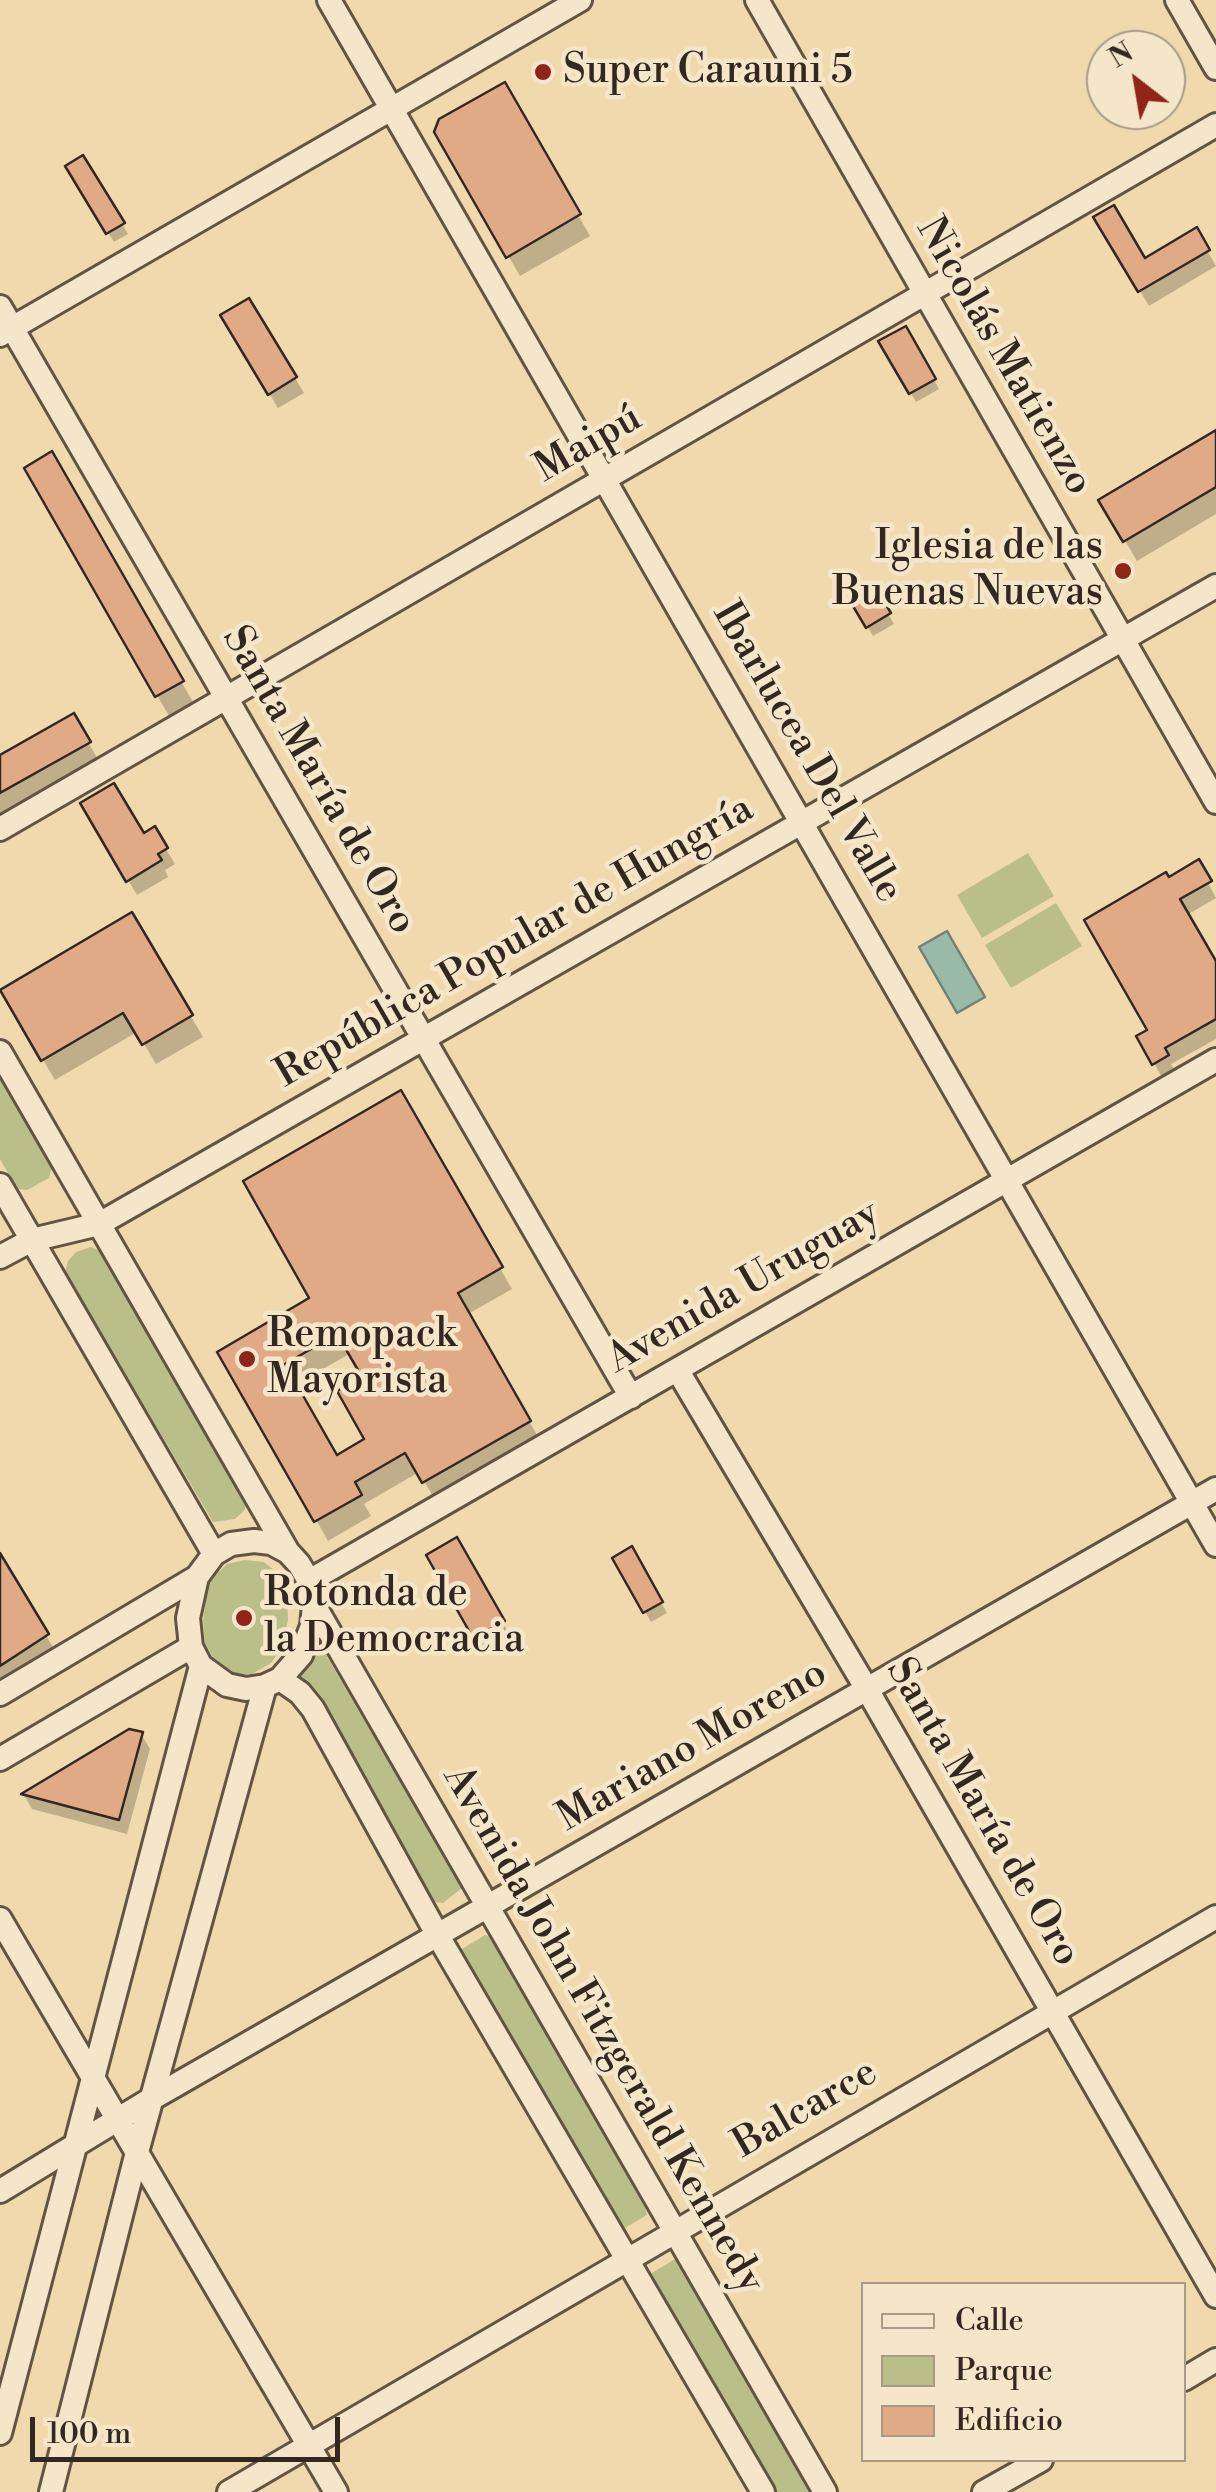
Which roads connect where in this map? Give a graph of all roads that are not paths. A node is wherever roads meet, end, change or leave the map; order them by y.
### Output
1 (329, 0) edge
2 (580, 0) edge
3 (757, 0) edge
4 (1177, 0) edge
5 (1216, 68) edge
6 (391, 110) junction
7 (1216, 126) edge
8 (924, 295) junction
9 (0, 307) edge
10 (6, 332) edge
11 (605, 479) junction
12 (1216, 586) edge
13 (1123, 640) junction
14 (226, 698) junction
15 (1216, 802) edge
16 (802, 823) junction
17 (0, 829) edge
18 (422, 1038) junction
19 (0, 1052) edge
20 (1216, 1060) edge
21 (1008, 1180) junction
22 (0, 1185) edge
23 (99, 1224) junction
24 (32, 1240) junction
25 (0, 1257) edge
26 (678, 1371) junction
27 (631, 1397) junction
28 (1216, 1489) edge
29 (1192, 1503) junction
30 (1216, 1545) edge
31 (288, 1552) junction
32 (214, 1554) junction
33 (197, 1577) junction
34 (309, 1581) junction
35 (314, 1605) junction
36 (196, 1657) junction
37 (273, 1682) junction
38 (868, 1691) junction
39 (0, 1694) edge
40 (0, 1759) edge
41 (488, 1906) junction
42 (1216, 1917) edge
43 (0, 1918) edge
44 (438, 1936) junction
45 (1053, 2010) junction
46 (94, 2074) junction
47 (153, 2098) junction
48 (119, 2120) junction
49 (74, 2148) junction
50 (138, 2152) junction
51 (0, 2192) edge
52 (674, 2230) junction
53 (628, 2259) junction
54 (1216, 2296) edge
55 (1216, 2360) edge
56 (1186, 2377) edge
57 (0, 2433) edge
58 (310, 2445) junction
59 (1037, 2462) edge
60 (50, 2492) edge
61 (229, 2492) edge
62 (336, 2492) edge
63 (763, 2492) edge
64 (824, 2492) edge
65 (984, 2492) edge

1 - 6 street, Ibarlucea Del Valle
2 - 6 street
3 - 8 street, Nicolás Matienzo
4 - 5 street
6 - 10 street
6 - 11 street, Ibarlucea Del Valle
7 - 8 street, Maipú
8 - 11 street, Maipú
8 - 13 street, Nicolás Matienzo
9 - 10 street, Santa María de Oro
10 - 14 street, Santa María de Oro
11 - 14 street, Maipú
11 - 16 street, Ibarlucea Del Valle
12 - 13 street, República Popular de Hungría
13 - 15 street, Nicolás Matienzo
13 - 16 street, República Popular de Hungría
14 - 17 street, Maipú
14 - 18 street, Santa María de Oro
16 - 18 street, República Popular de Hungría
16 - 21 street, Ibarlucea Del Valle
18 - 23 street, República Popular de Hungría
18 - 27 street, Santa María de Oro
19 - 23 street
20 - 21 street, Avenida Uruguay
21 - 26 street, Avenida Uruguay
21 - 29 street, Ibarlucea Del Valle
22 - 24 street
23 - 24 street, República Popular de Hungría
23 - 31 street
24 - 25 street, República Popular de Hungría
24 - 32 street
26 - 27 street, Avenida Uruguay
26 - 38 street, Santa María de Oro
27 - 34 street, Avenida Uruguay
28 - 29 street, Mariano Moreno
29 - 30 street, Ibarlucea Del Valle
29 - 38 street, Mariano Moreno
31 - 32 street
31 - 34 street
32 - 33 street
33 - 36 street
33 - 39 street
34 - 35 street
35 - 37 street
35 - 41 street, Avenida John Fitzgerald Kennedy
36 - 37 street
36 - 40 street
36 - 46 street
37 - 44 street
37 - 47 street
38 - 41 street, Mariano Moreno
38 - 45 street, Santa María de Oro
41 - 44 street, Mariano Moreno
41 - 52 street, Avenida John Fitzgerald Kennedy
42 - 45 street, Balcarce
43 - 46 street
44 - 47 street, Mariano Moreno
44 - 53 street
45 - 52 street, Balcarce
45 - 54 street, Santa María de Oro
46 - 48 street
46 - 49 street
47 - 48 street, Mariano Moreno
47 - 50 street
48 - 49 street, Mariano Moreno
48 - 50 street
49 - 51 street, Mariano Moreno
49 - 57 street
50 - 58 street
50 - 60 street
52 - 53 street, Balcarce
52 - 64 street, Avenida John Fitzgerald Kennedy
53 - 58 street, Balcarce
53 - 63 street
55 - 56 street
58 - 61 street, Balcarce
58 - 62 street
59 - 65 street

